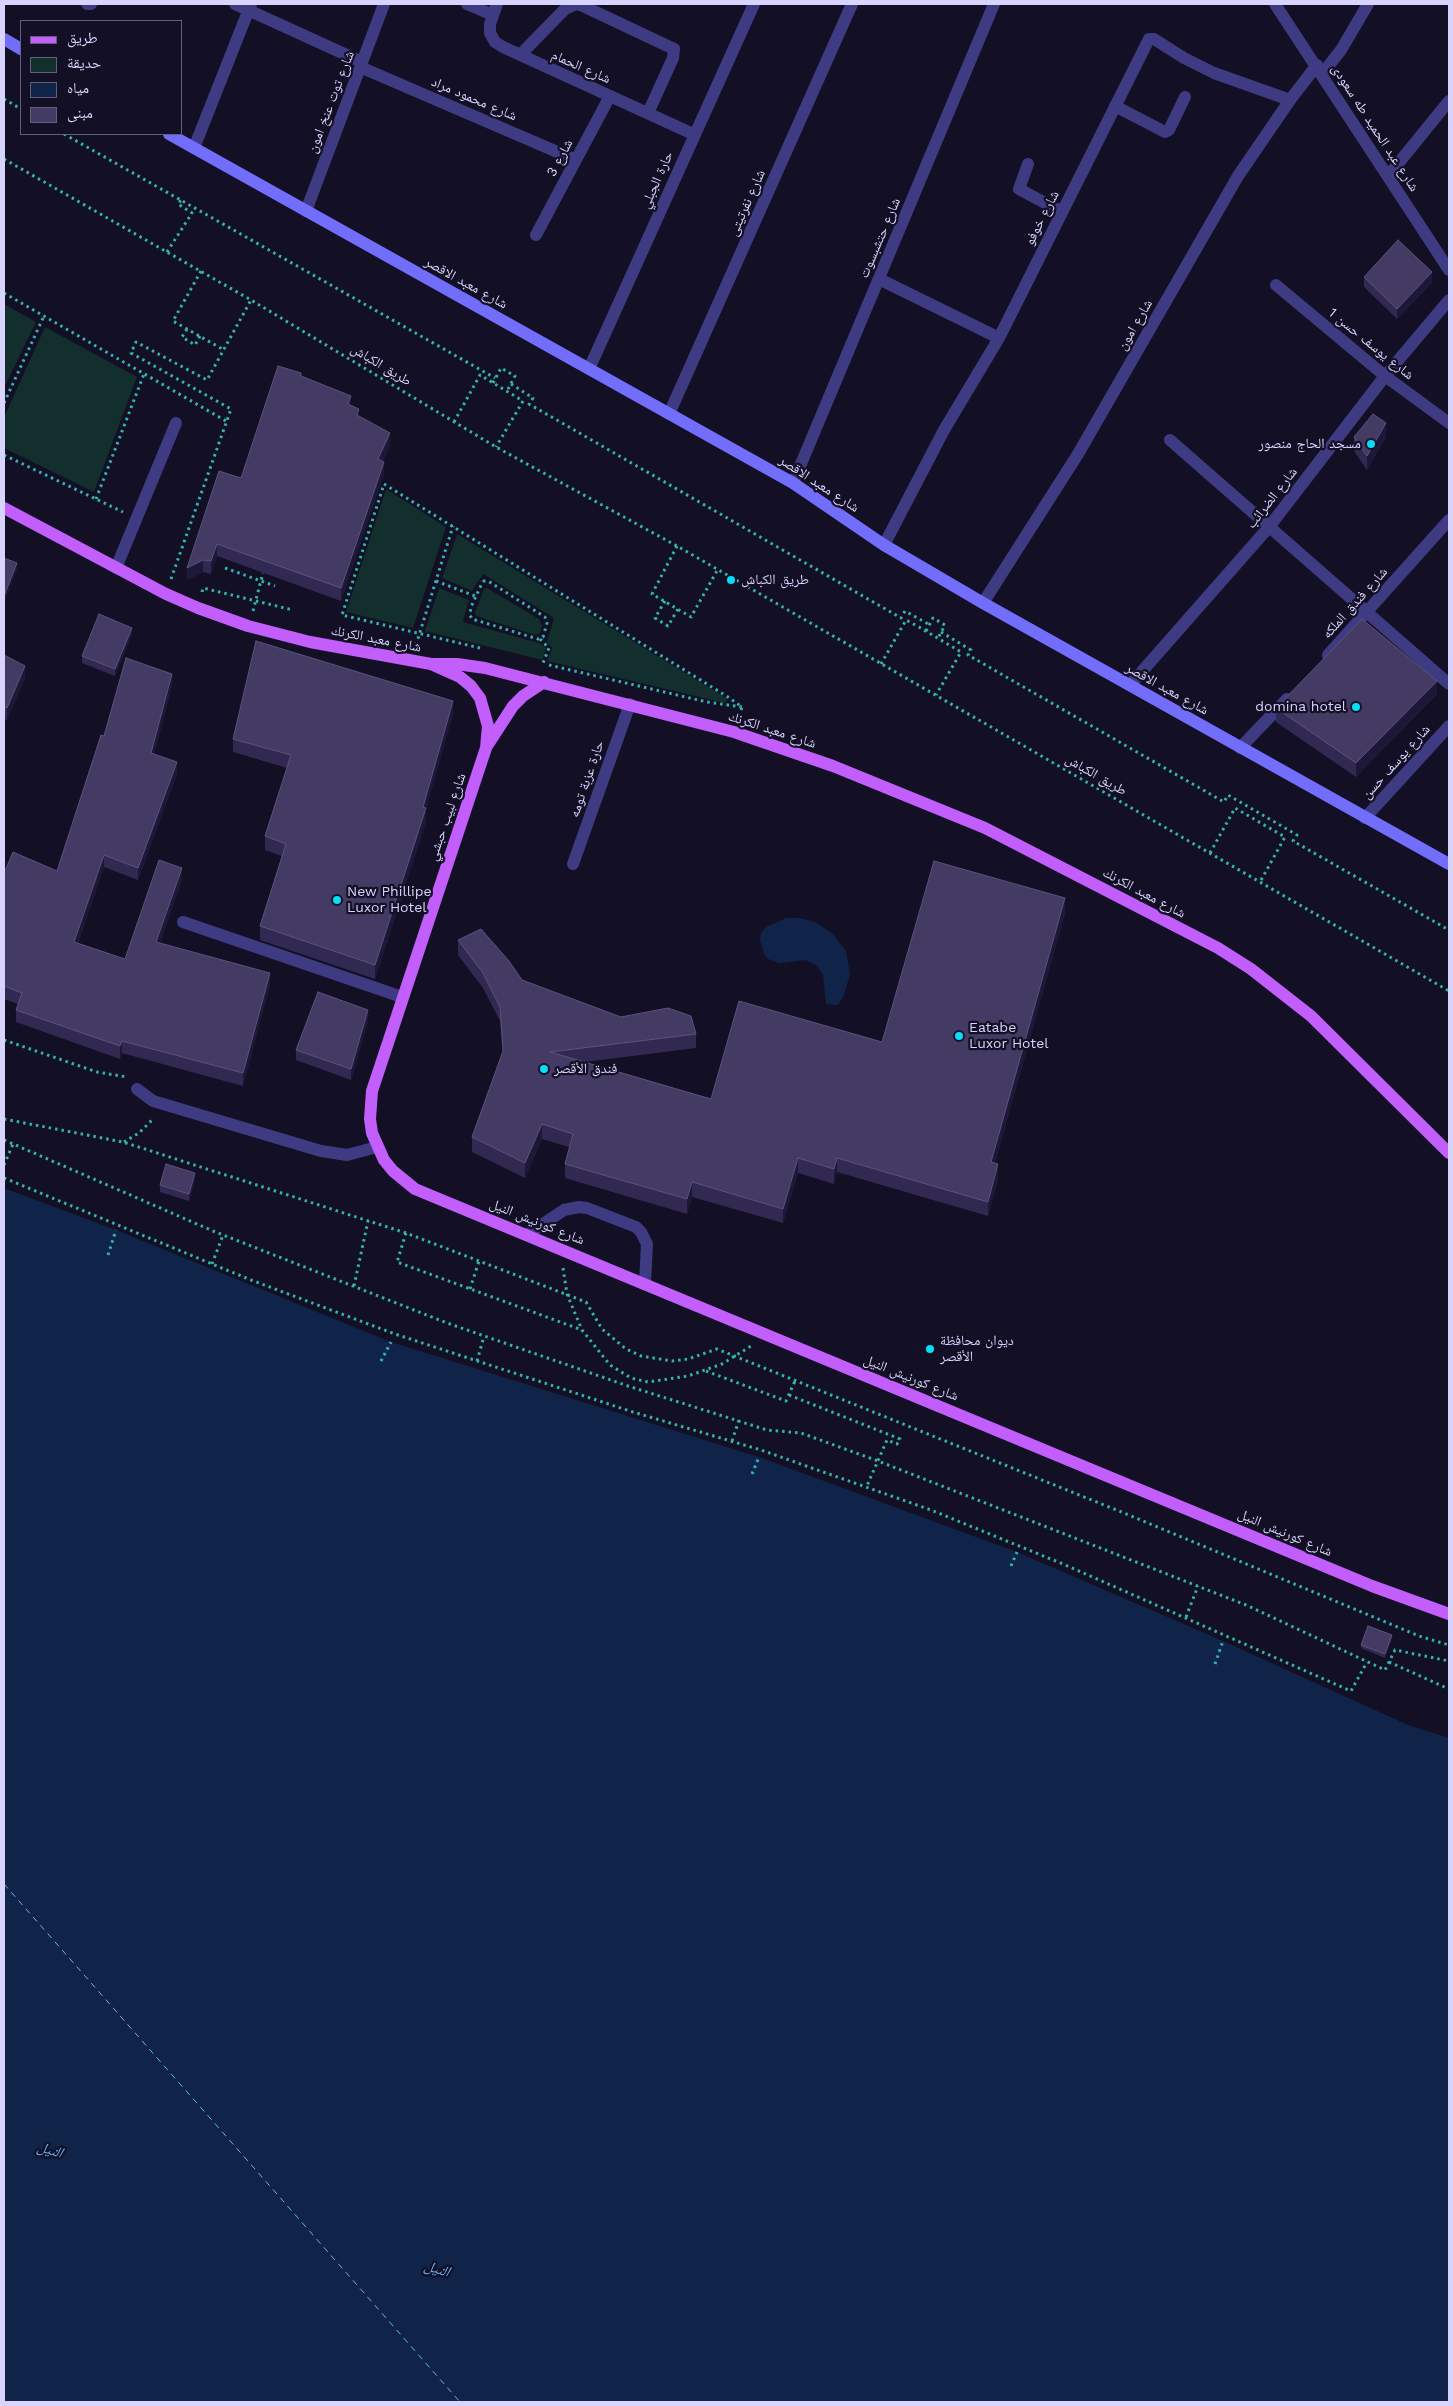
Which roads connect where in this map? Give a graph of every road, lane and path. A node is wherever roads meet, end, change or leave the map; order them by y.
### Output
1 (87, 4) edge
2 (91, 4) edge
3 (235, 4) edge
4 (384, 4) edge
5 (466, 4) edge
6 (754, 4) edge
7 (852, 4) edge
8 (994, 4) edge
9 (1275, 4) edge
10 (1368, 4) edge
11 (250, 7) edge
12 (495, 9) edge
13 (4, 39) edge
14 (20, 48) edge
15 (520, 55) junction
16 (361, 64) junction
17 (1319, 70) junction
18 (610, 96) junction
19 (1185, 97) dead end
20 (4, 99) edge
21 (1290, 100) junction
22 (1449, 101) edge
23 (1115, 106) junction
24 (20, 108) edge
25 (648, 113) junction
26 (693, 134) junction
27 (66, 135) edge
28 (171, 135) edge
29 (194, 148) junction
30 (4, 159) edge
31 (576, 160) junction
32 (1028, 164) dead end
33 (1388, 176) junction
34 (181, 200) junction
35 (306, 211) junction
36 (1062, 212) junction
37 (536, 234) dead end
38 (167, 252) junction
39 (1449, 270) edge
40 (201, 271) junction
41 (879, 279) junction
42 (1276, 285) dead end
43 (4, 294) edge
44 (251, 300) junction
45 (1449, 300) edge
46 (44, 316) junction
47 (186, 328) junction
48 (200, 336) junction
49 (999, 338) junction
50 (224, 350) junction
51 (589, 369) junction
52 (144, 374) junction
53 (1385, 376) junction
54 (495, 378) junction
55 (493, 383) junction
56 (511, 384) junction
57 (507, 391) junction
58 (4, 403) edge
59 (669, 414) junction
60 (226, 421) junction
61 (454, 422) junction
62 (176, 423) dead end
63 (1449, 423) edge
64 (1170, 440) dead end
65 (496, 447) junction
66 (4, 455) edge
67 (793, 483) junction
68 (96, 499) junction
69 (4, 508) edge
70 (136, 519) junction
71 (1449, 520) edge
72 (452, 526) junction
73 (1269, 527) junction
74 (884, 545) junction
75 (677, 546) junction
76 (116, 568) junction
77 (225, 568) edge
78 (718, 569) junction
79 (263, 573) edge
80 (261, 581) junction
81 (436, 581) junction
82 (275, 586) dead end
83 (166, 594) junction
84 (475, 596) junction
85 (665, 601) junction
86 (255, 602) junction
87 (983, 603) junction
88 (198, 608) junction
89 (678, 609) junction
90 (293, 610) dead end
91 (1368, 613) junction
92 (930, 625) junction
93 (926, 631) junction
94 (941, 632) junction
95 (419, 634) junction
96 (540, 638) junction
97 (938, 638) junction
98 (486, 650) dead end
99 (411, 660) junction
100 (534, 661) dead end
101 (1321, 662) edge
102 (543, 663) junction
103 (431, 664) junction
104 (881, 664) junction
105 (544, 682) junction
106 (1449, 684) edge
107 (1130, 685) junction
108 (1294, 691) edge
109 (936, 695) junction
110 (630, 704) junction
111 (742, 707) junction
112 (1449, 726) edge
113 (734, 732) junction
114 (486, 748) junction
115 (1240, 748) junction
116 (1266, 817) junction
117 (1365, 818) junction
118 (1262, 824) junction
119 (1210, 853) junction
120 (573, 864) dead end
121 (1449, 864) edge
122 (1260, 882) junction
123 (183, 922) dead end
124 (1449, 930) edge
125 (1449, 991) edge
126 (402, 996) junction
127 (4, 1040) edge
128 (136, 1089) joint
129 (163, 1104) junction
130 (4, 1119) edge
131 (4, 1140) edge
132 (123, 1142) junction
133 (13, 1144) junction
134 (377, 1147) junction
135 (1449, 1153) edge
136 (4, 1164) edge
137 (4, 1178) edge
138 (368, 1221) junction
139 (116, 1230) dead end
140 (406, 1233) junction
141 (528, 1234) junction
142 (223, 1235) junction
143 (563, 1248) junction
144 (108, 1255) dead end
145 (479, 1261) junction
146 (212, 1264) junction
147 (645, 1283) junction
148 (354, 1286) junction
149 (470, 1288) junction
150 (567, 1294) junction
151 (582, 1330) junction
152 (764, 1333) junction
153 (484, 1336) junction
154 (391, 1342) dead end
155 (735, 1356) junction
156 (381, 1361) dead end
157 (477, 1361) junction
158 (705, 1371) junction
159 (631, 1378) junction
160 (795, 1381) junction
161 (628, 1386) junction
162 (789, 1395) junction
163 (739, 1420) junction
164 (732, 1441) junction
165 (759, 1457) dead end
166 (878, 1461) junction
167 (752, 1474) dead end
168 (866, 1488) junction
169 (1017, 1552) dead end
170 (1011, 1566) dead end
171 (1198, 1586) junction
172 (1449, 1614) edge
173 (1186, 1617) junction
174 (1223, 1641) dead end
175 (1449, 1645) edge
176 (1367, 1662) junction
177 (1389, 1662) junction
178 (1449, 1662) edge
179 (1215, 1664) dead end
180 (1449, 1689) edge

1 - 2 street
3 - 11 street, شارع محمود مراد
4 - 16 street, شارع توت عنخ امون
5 - 12 street
6 - 26 street, حارة الجبلي
7 - 59 street, شارع نفرتيتى
8 - 41 street, شارع حتشبسوت
9 - 17 street, شارع عبد الحميد طه سعودى
10 - 17 street, شارع امون
11 - 16 street, شارع محمود مراد
11 - 29 street
12 - 15 street, شارع الحمام
13 - 14 main road
15 - 18 street, شارع الحمام
15 - 25 street
16 - 31 street, شارع محمود مراد
16 - 35 street, شارع توت عنخ امون
17 - 21 street, شارع امون
17 - 33 street, شارع عبد الحميد طه سعودى
18 - 25 street, شارع الحمام
18 - 31 street, شارع 3
19 - 23 street
20 - 24 path
21 - 23 street, شارع خوفو
21 - 87 street, شارع امون
22 - 33 street
23 - 36 street, شارع خوفو
25 - 26 street, شارع الحمام
26 - 51 street, حارة الجبلي
27 - 34 path
28 - 29 main road, شارع معبد الاقصر
29 - 35 main road, شارع معبد الاقصر
30 - 38 path, طريق الكباش
31 - 37 street, شارع 3
32 - 36 street
33 - 39 street, شارع عبد الحميد طه سعودى
34 - 38 path
34 - 54 path
35 - 51 main road, شارع معبد الاقصر
36 - 49 street, شارع خوفو
38 - 40 path, طريق الكباش
40 - 44 path, طريق الكباش
40 - 47 path
41 - 49 street
41 - 67 street, شارع حتشبسوت
42 - 53 street, شارع يوسف حسن 1
43 - 46 path
44 - 50 path
44 - 61 path, طريق الكباش
45 - 53 street, شارع الضرائب
46 - 52 path
46 - 58 path
47 - 48 path
47 - 48 path
48 - 50 path
49 - 74 street, شارع خوفو
50 - 60 path
51 - 59 main road, شارع معبد الاقصر
52 - 60 path
52 - 68 path
53 - 63 street, شارع يوسف حسن 1
53 - 73 street, شارع الضرائب
54 - 55 path
54 - 56 path
55 - 57 path
55 - 61 path
56 - 57 path
56 - 92 path
57 - 65 path
59 - 67 main road, شارع معبد الاقصر
60 - 83 path
61 - 65 path, طريق الكباش
62 - 70 street
64 - 73 street
65 - 75 path, طريق الكباش
66 - 68 path
67 - 74 main road, شارع معبد الاقصر
68 - 70 path
69 - 76 main road, شارع معبد الكرنك
70 - 76 street
71 - 91 street, شارع فندق الملكه
72 - 81 path
72 - 95 path
72 - 111 path
73 - 91 street
73 - 107 street, شارع الضرائب
74 - 87 main road, شارع معبد الاقصر
75 - 78 path, طريق الكباش
75 - 85 path
76 - 83 main road, شارع معبد الكرنك
77 - 80 path
78 - 89 path
78 - 104 path, طريق الكباش
79 - 80 path
80 - 82 path
80 - 86 path
81 - 84 path
81 - 95 path
83 - 88 main road, شارع معبد الكرنك
84 - 96 path
84 - 96 path
85 - 89 path
85 - 89 path
86 - 88 path
86 - 90 path
87 - 107 main road, شارع معبد الاقصر
88 - 99 main road, شارع معبد الكرنك
91 - 101 street, شارع فندق الملكه
91 - 106 street
92 - 93 path
92 - 94 path
93 - 97 path
93 - 104 path
94 - 97 path
94 - 116 path
95 - 98 path
95 - 99 path
96 - 102 path
97 - 109 path
99 - 103 main road, شارع معبد الكرنك
100 - 102 path
102 - 111 path
103 - 105 main road, شارع معبد الكرنك
103 - 114 main road, شارع لبيب حبشي
104 - 109 path, طريق الكباش
105 - 110 main road, شارع معبد الكرنك
105 - 114 main road
107 - 115 main road, شارع معبد الاقصر
108 - 115 street
109 - 119 path, طريق الكباش
110 - 113 main road, شارع معبد الكرنك
110 - 120 street, حارة عزبة تومه
111 - 113 path
112 - 117 street, شارع يوسف حسن
113 - 135 main road, شارع معبد الكرنك
114 - 126 main road, شارع لبيب حبشي
115 - 117 main road, شارع معبد الاقصر
116 - 118 path
116 - 124 path
117 - 121 main road, شارع معبد الاقصر
118 - 119 path
118 - 122 path
119 - 122 path, طريق الكباش
122 - 125 path, طريق الكباش
123 - 126 street
126 - 134 main road, شارع لبيب حبشي
127 - 128 path
128 - 129 street
129 - 132 path
129 - 134 street
130 - 132 path
131 - 133 path
132 - 138 path
133 - 136 path
133 - 142 path
134 - 141 main road, شارع كورنيش النيل
137 - 146 path
138 - 140 path
138 - 148 path
139 - 144 path
140 - 145 path
140 - 149 path
141 - 143 main road, شارع كورنيش النيل
141 - 147 street
142 - 146 path
142 - 148 path
143 - 147 main road, شارع كورنيش النيل
143 - 150 path
145 - 149 path
145 - 150 path
146 - 157 path
147 - 152 main road, شارع كورنيش النيل
148 - 153 path
149 - 151 path
150 - 151 path
150 - 155 path
151 - 159 path
152 - 155 path
152 - 172 main road, شارع كورنيش النيل
153 - 157 path
153 - 161 path
154 - 156 path
155 - 158 path
155 - 160 path
157 - 164 path
158 - 159 path
158 - 162 path
159 - 161 path
160 - 162 path
160 - 175 path
161 - 163 path
162 - 166 path
163 - 164 path
163 - 166 path
164 - 168 path
165 - 167 path
166 - 168 path
166 - 171 path
168 - 173 path
169 - 170 path
171 - 173 path
171 - 176 path
173 - 176 path
174 - 179 path
176 - 177 path
177 - 178 path
177 - 180 path

